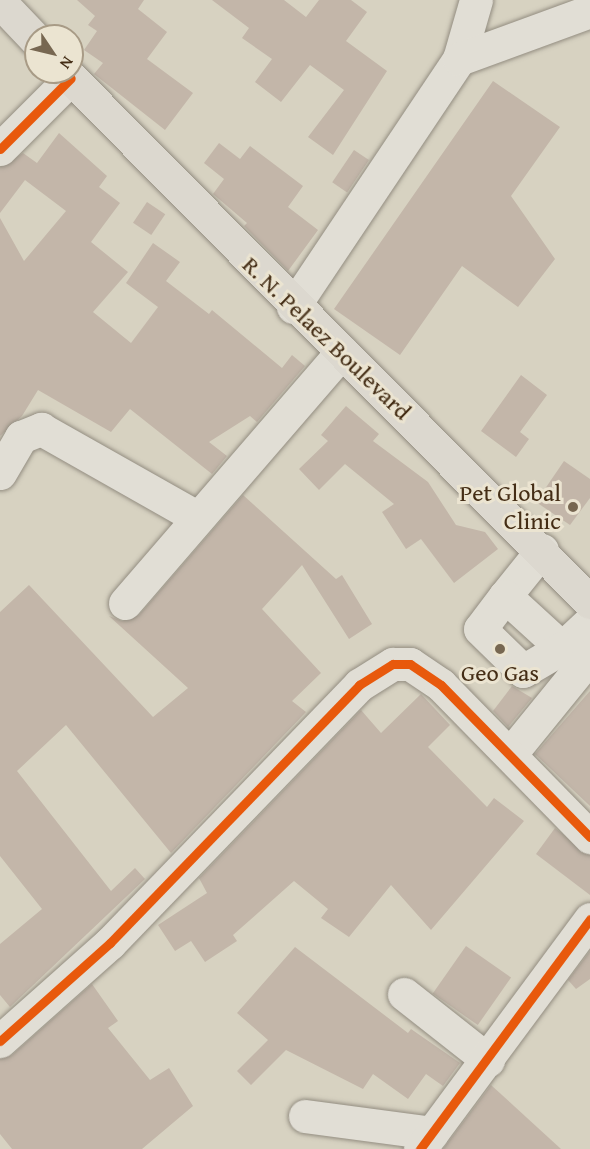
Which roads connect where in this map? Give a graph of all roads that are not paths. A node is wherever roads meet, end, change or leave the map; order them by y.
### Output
1 (476, 0) edge
2 (0, 2) edge
3 (590, 11) edge
4 (24, 27) edge
5 (459, 59) junction
6 (60, 84) edge
7 (77, 84) edge
8 (0, 149) edge
9 (293, 307) junction
10 (342, 352) junction
11 (0, 473) edge
12 (195, 516) junction
13 (542, 550) junction
14 (505, 596) junction
15 (590, 602) edge
16 (125, 603) dead end
17 (590, 622) edge
18 (576, 652) edge
19 (512, 752) junction
20 (590, 837) edge
21 (590, 919) edge
22 (404, 994) dead end
23 (0, 1041) edge
24 (488, 1060) junction
25 (305, 1116) dead end
26 (426, 1141) edge

1 - 5 street
2 - 4 main road
3 - 5 street
5 - 9 street
6 - 8 street
7 - 9 main road, R. N. Pelaez Boulevard
9 - 10 main road, R. N. Pelaez Boulevard
10 - 12 street
10 - 13 main road, R. N. Pelaez Boulevard
11 - 12 street
12 - 16 street
13 - 14 street
13 - 15 main road, R. N. Pelaez Boulevard
14 - 18 street
14 - 18 street
17 - 18 street
18 - 19 street
19 - 20 street
19 - 23 street
21 - 24 street
22 - 24 street
24 - 26 street
25 - 26 street

